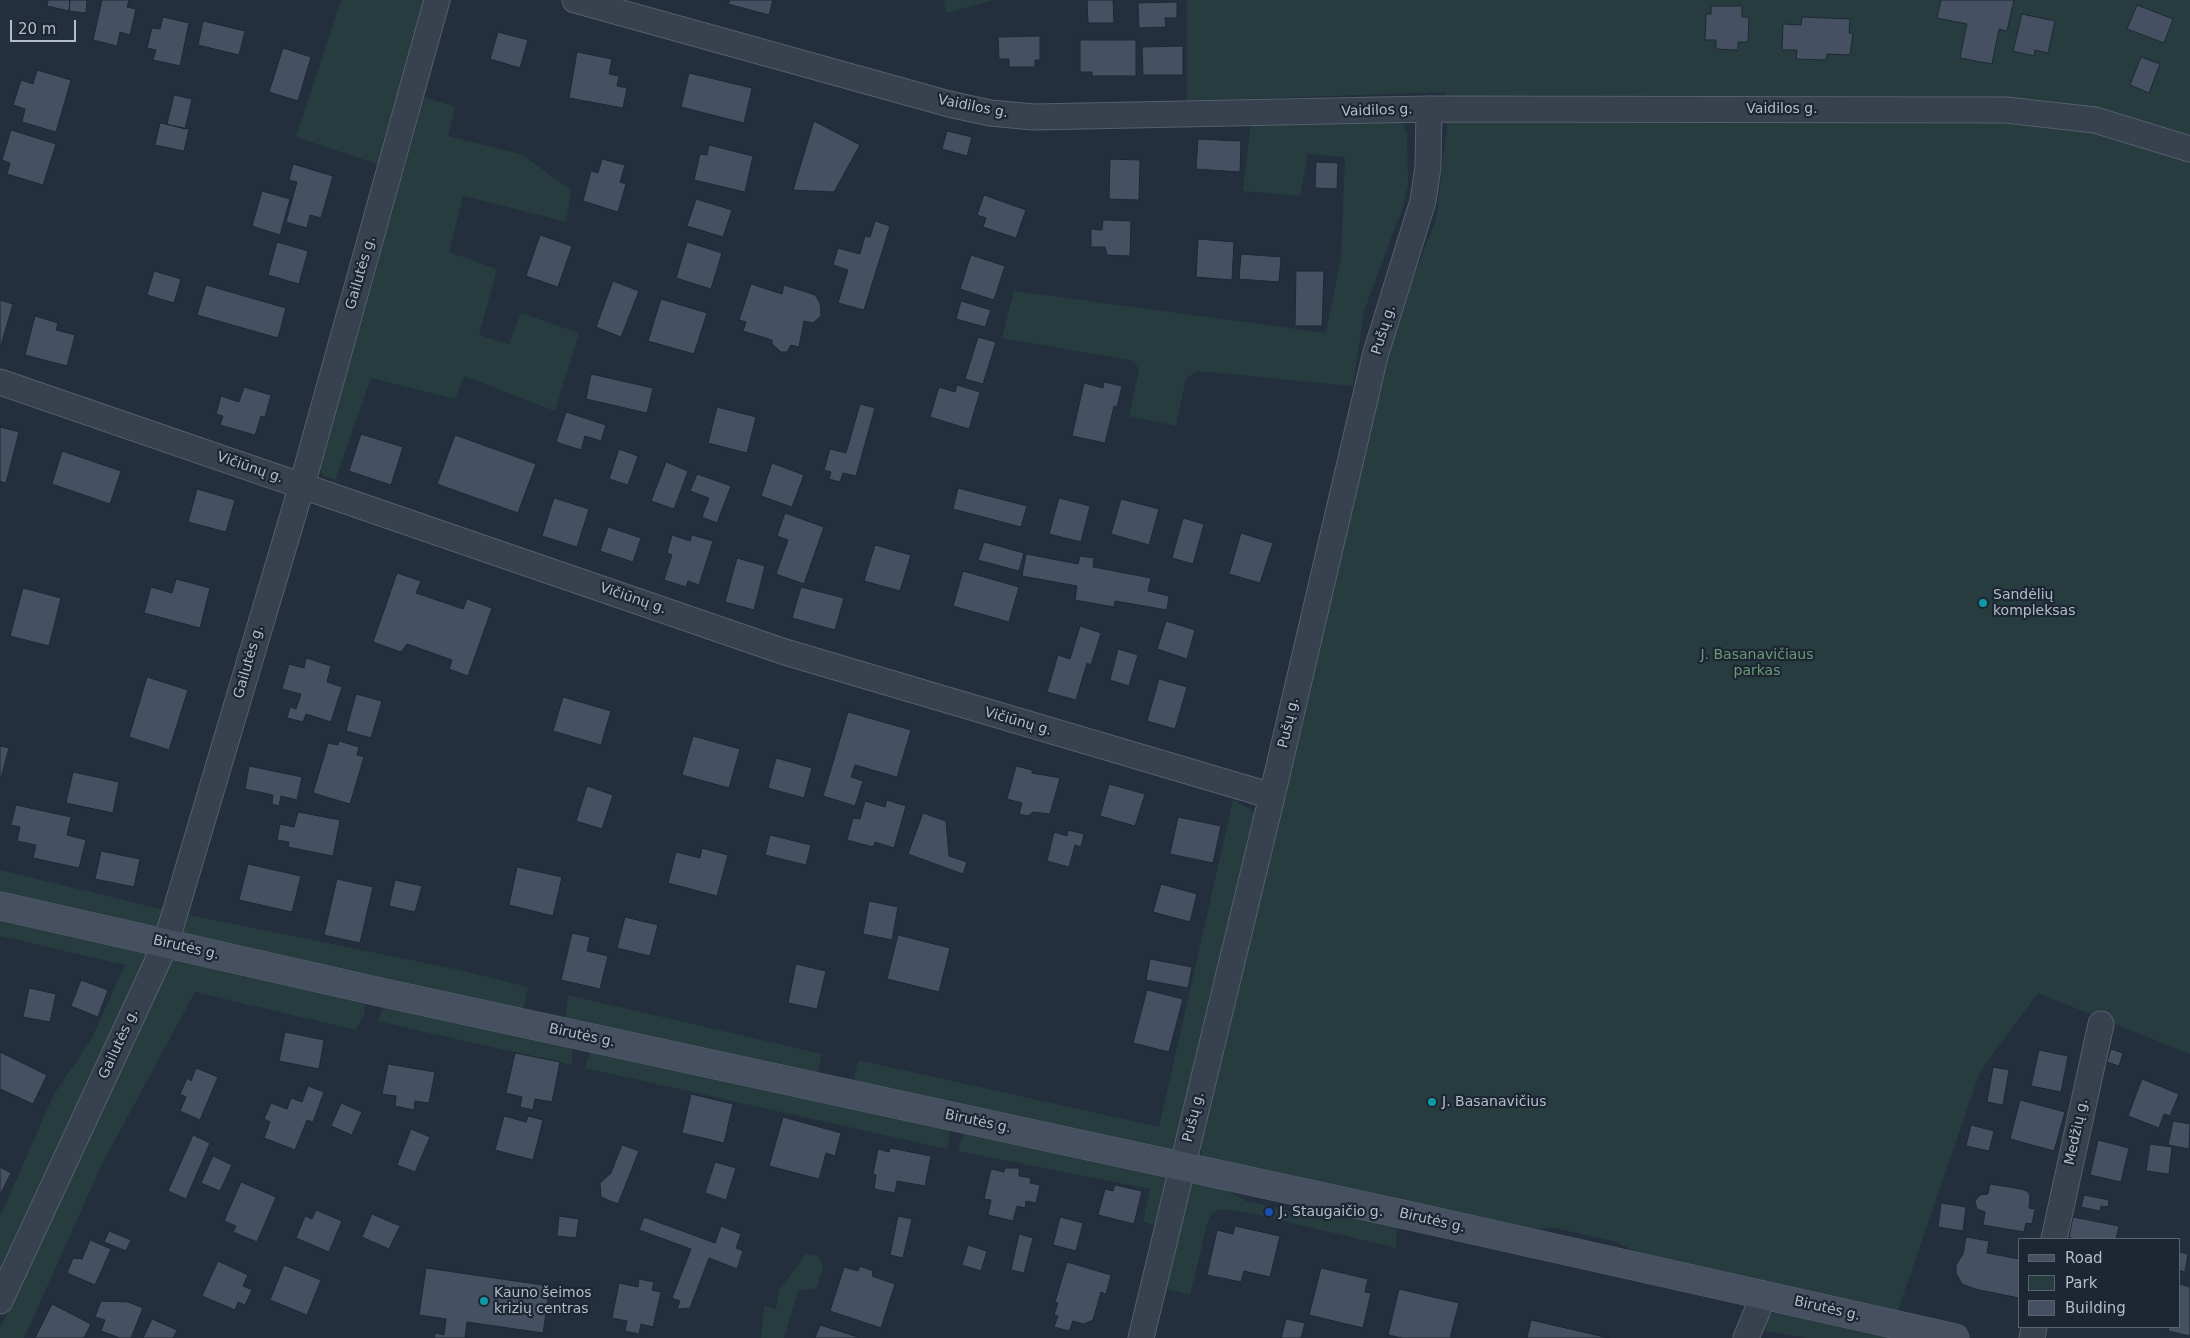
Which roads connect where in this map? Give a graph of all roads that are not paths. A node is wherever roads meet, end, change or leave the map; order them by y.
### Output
1 (437, 0) edge
2 (575, 0) edge
3 (1429, 109) junction
4 (2190, 148) edge
5 (0, 382) edge
6 (302, 485) junction
7 (1272, 796) junction
8 (0, 906) edge
9 (166, 943) junction
10 (2101, 1024) dead end
11 (1182, 1167) junction
12 (2054, 1238) edge
13 (1764, 1295) junction
14 (0, 1301) edge
15 (1141, 1338) edge
16 (1746, 1338) edge
17 (1955, 1338) edge

1 - 6 street, Gailutės g.
2 - 3 street, Vaidilos g.
3 - 4 street, Vaidilos g.
3 - 7 street, Pušų g.
5 - 6 street, Vičiūnų g.
6 - 7 street, Vičiūnų g.
6 - 9 street, Gailutės g.
7 - 11 street, Pušų g.
8 - 9 street, Birutės g.
9 - 11 street, Birutės g.
9 - 14 street, Gailutės g.
10 - 12 street, Medžių g.
11 - 13 street, Birutės g.
11 - 15 street, Pušų g.
13 - 16 street
13 - 17 street, Birutės g.

